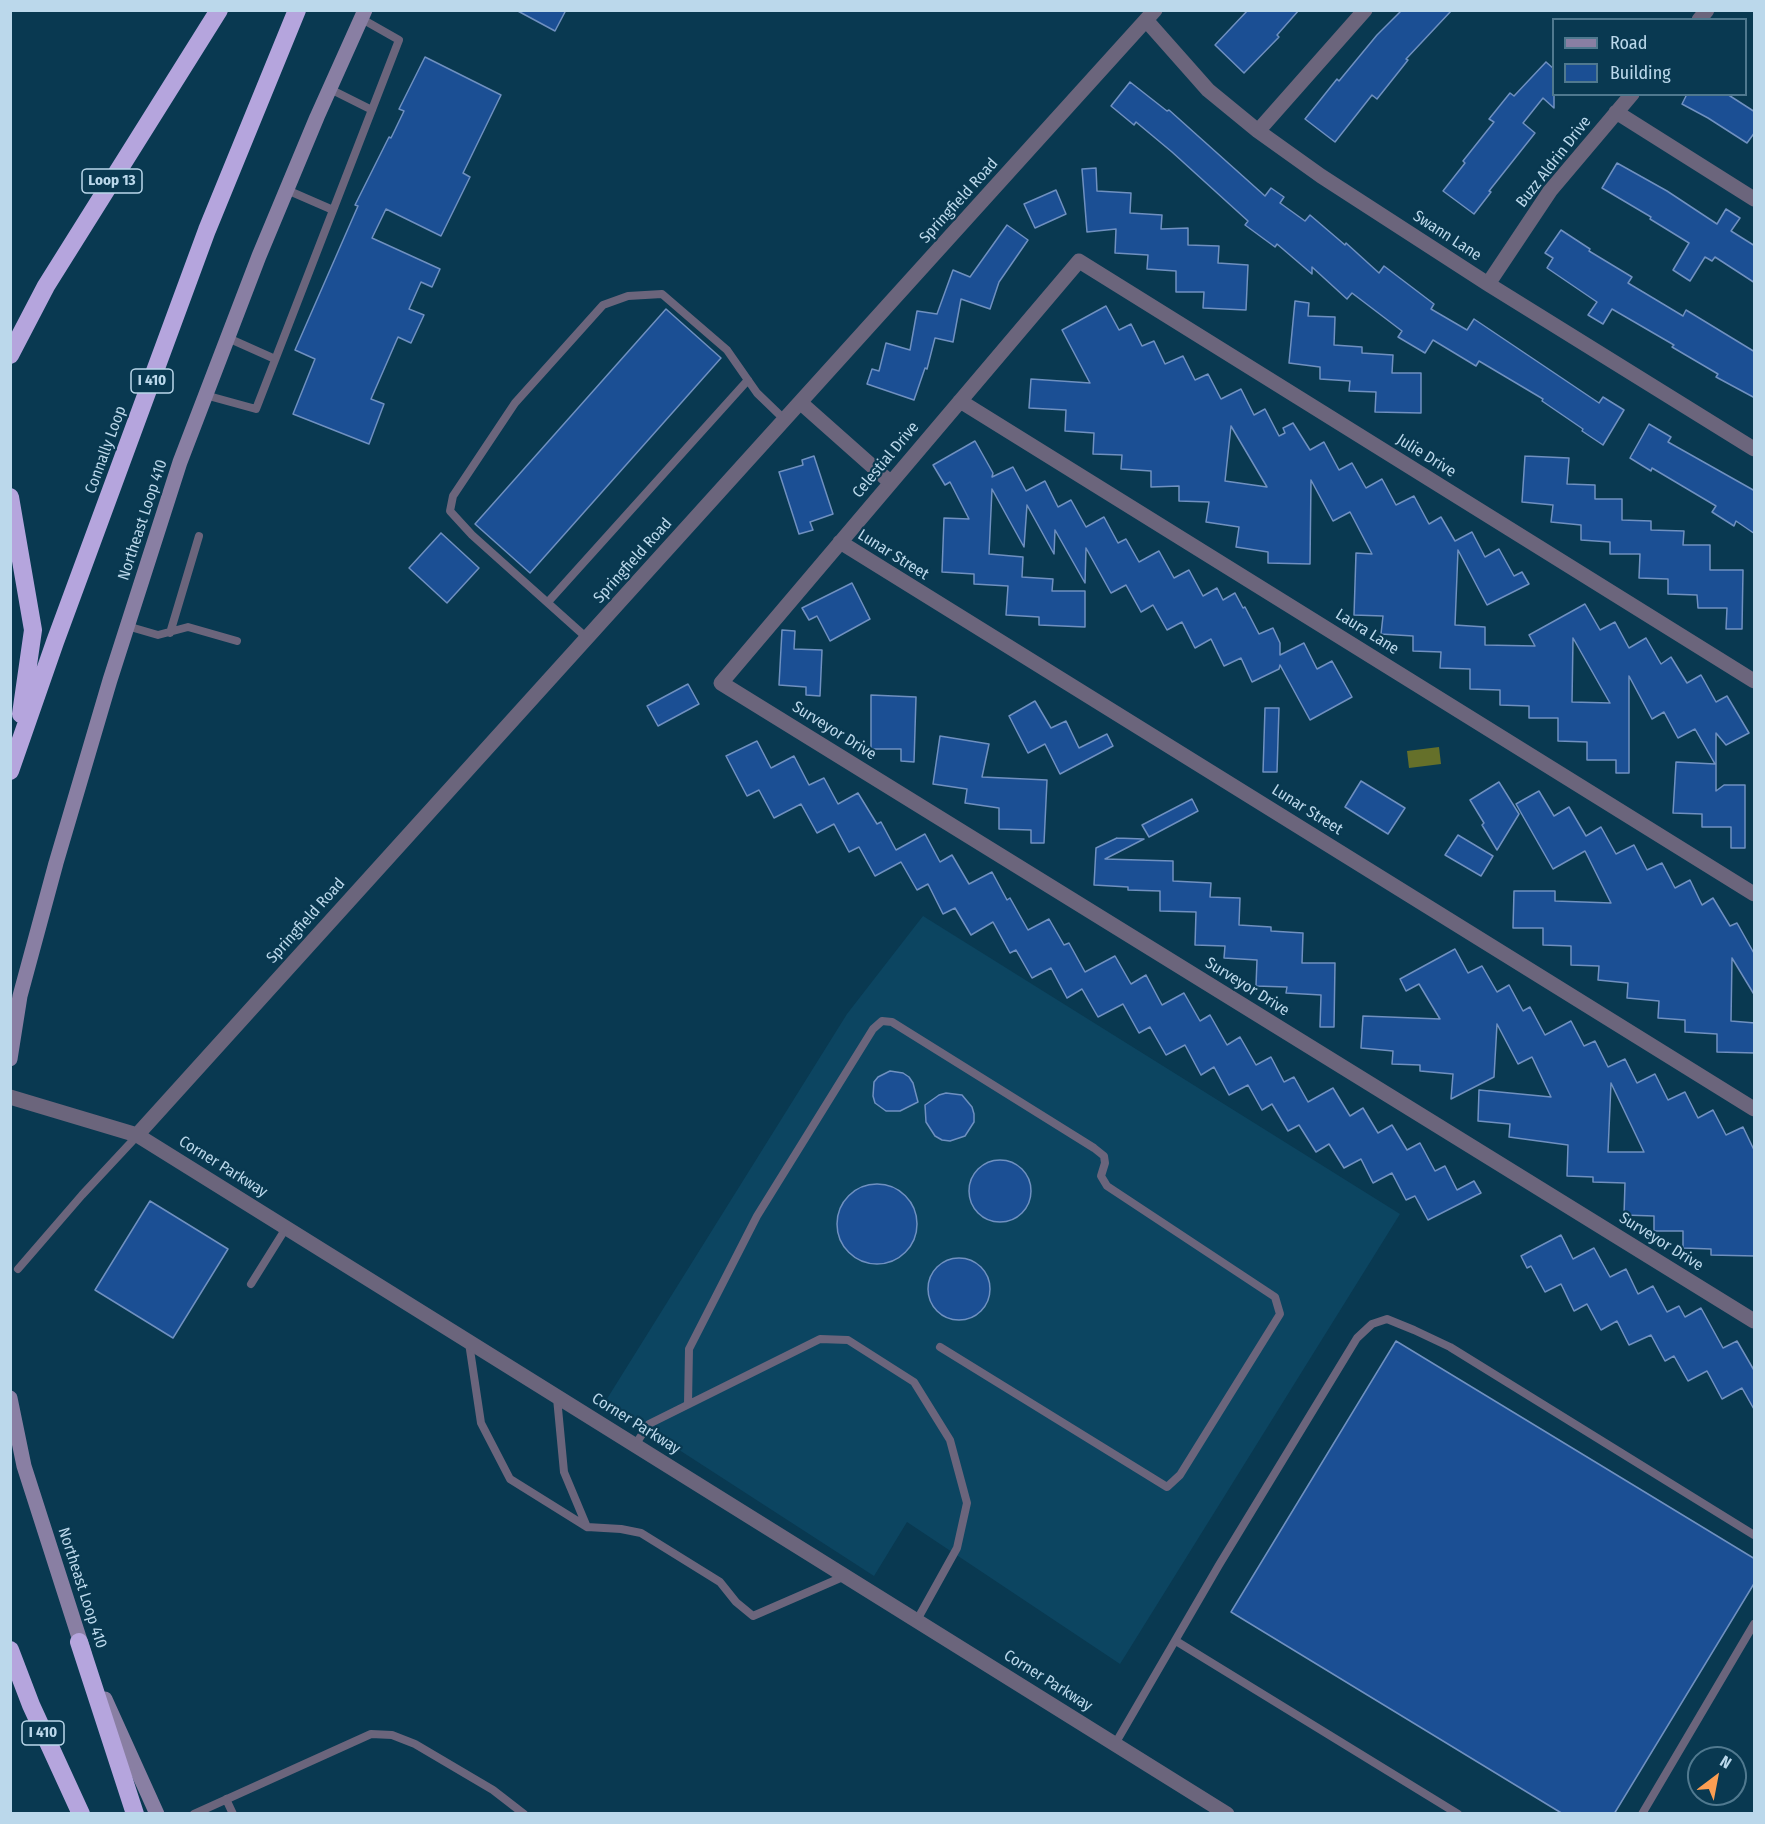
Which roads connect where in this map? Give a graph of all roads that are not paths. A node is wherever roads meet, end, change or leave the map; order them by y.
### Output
1 (219, 10) edge
2 (297, 10) edge
3 (1365, 10) edge
4 (364, 14) edge
5 (1150, 15) edge
6 (330, 89) junction
7 (1630, 96) edge
8 (372, 110) junction
9 (1616, 112) junction
10 (1258, 131) junction
11 (287, 190) junction
12 (1755, 198) edge
13 (333, 210) junction
14 (1079, 261) joint
15 (1488, 284) junction
16 (228, 338) junction
17 (10, 355) edge
18 (275, 358) junction
19 (748, 380) junction
20 (206, 395) junction
21 (960, 401) junction
22 (801, 403) junction
23 (785, 420) junction
24 (1755, 449) edge
25 (890, 482) junction
26 (10, 497) edge
27 (200, 536) dead end
28 (840, 543) junction
29 (548, 602) junction
30 (127, 626) junction
31 (170, 633) junction
32 (587, 638) junction
33 (237, 641) dead end
34 (1755, 681) edge
35 (721, 683) joint
36 (13, 763) edge
37 (1755, 894) edge
38 (10, 1059) edge
39 (10, 1097) edge
40 (1755, 1109) edge
41 (137, 1135) junction
42 (286, 1228) junction
43 (18, 1269) dead end
44 (251, 1284) dead end
45 (1755, 1321) edge
46 (468, 1342) junction
47 (940, 1347) dead end
48 (556, 1396) junction
49 (10, 1398) edge
50 (688, 1404) junction
51 (635, 1445) junction
52 (586, 1527) junction
53 (1755, 1535) edge
54 (845, 1576) junction
55 (917, 1620) junction
56 (1755, 1624) edge
57 (1176, 1641) junction
58 (79, 1642) junction
59 (10, 1650) edge
60 (1115, 1744) junction
61 (226, 1799) junction
62 (81, 1814) edge
63 (135, 1814) edge
64 (158, 1814) edge
65 (194, 1814) edge
66 (233, 1814) edge
67 (524, 1814) edge
68 (1227, 1814) edge
69 (1458, 1814) edge
70 (1642, 1814) edge

1 - 17 highway, Loop 13
2 - 36 highway, Connally Loop / I 410
3 - 10 street
4 - 6 main road, Northeast Loop 410
4 - 8 lane
5 - 10 street, Swann Lane
5 - 22 street, Springfield Road
6 - 8 lane
6 - 11 main road, Northeast Loop 410
7 - 9 street, Buzz Aldrin Drive
8 - 13 lane
9 - 12 street
9 - 15 street, Buzz Aldrin Drive
10 - 15 street, Swann Lane
11 - 13 lane
11 - 16 main road, Northeast Loop 410
13 - 18 lane
14 - 21 street, Celestial Drive
14 - 34 street, Julie Drive
15 - 24 street, Swann Lane
16 - 18 lane
16 - 20 main road, Northeast Loop 410
18 - 20 lane
19 - 23 lane
19 - 29 lane
19 - 29 lane
20 - 30 main road, Northeast Loop 410
21 - 25 street, Celestial Drive
21 - 37 street, Laura Lane
22 - 23 street, Springfield Road
22 - 25 street
23 - 32 street, Springfield Road
25 - 28 street, Celestial Drive
26 - 36 highway
27 - 31 lane
28 - 35 street, Celestial Drive
28 - 40 street, Lunar Street
29 - 32 lane
30 - 31 lane
30 - 38 main road, Northeast Loop 410
31 - 33 lane
32 - 41 street, Springfield Road
35 - 45 street, Surveyor Drive
39 - 41 street, Corner Parkway
41 - 42 street, Corner Parkway
41 - 43 lane
42 - 44 lane
42 - 46 street, Corner Parkway
46 - 48 street, Corner Parkway
46 - 52 lane
47 - 50 lane
48 - 51 street, Corner Parkway
48 - 52 lane
49 - 58 main road, Northeast Loop 410
50 - 51 lane
50 - 55 lane
51 - 54 street, Corner Parkway
52 - 54 lane
53 - 57 lane
54 - 55 street, Corner Parkway
55 - 60 street, Corner Parkway
56 - 70 lane
57 - 60 lane
57 - 69 lane
58 - 63 highway
58 - 64 main road, Northeast Loop 410
59 - 62 highway, I 410
60 - 68 street, Corner Parkway
61 - 65 lane
61 - 66 lane
61 - 67 lane

